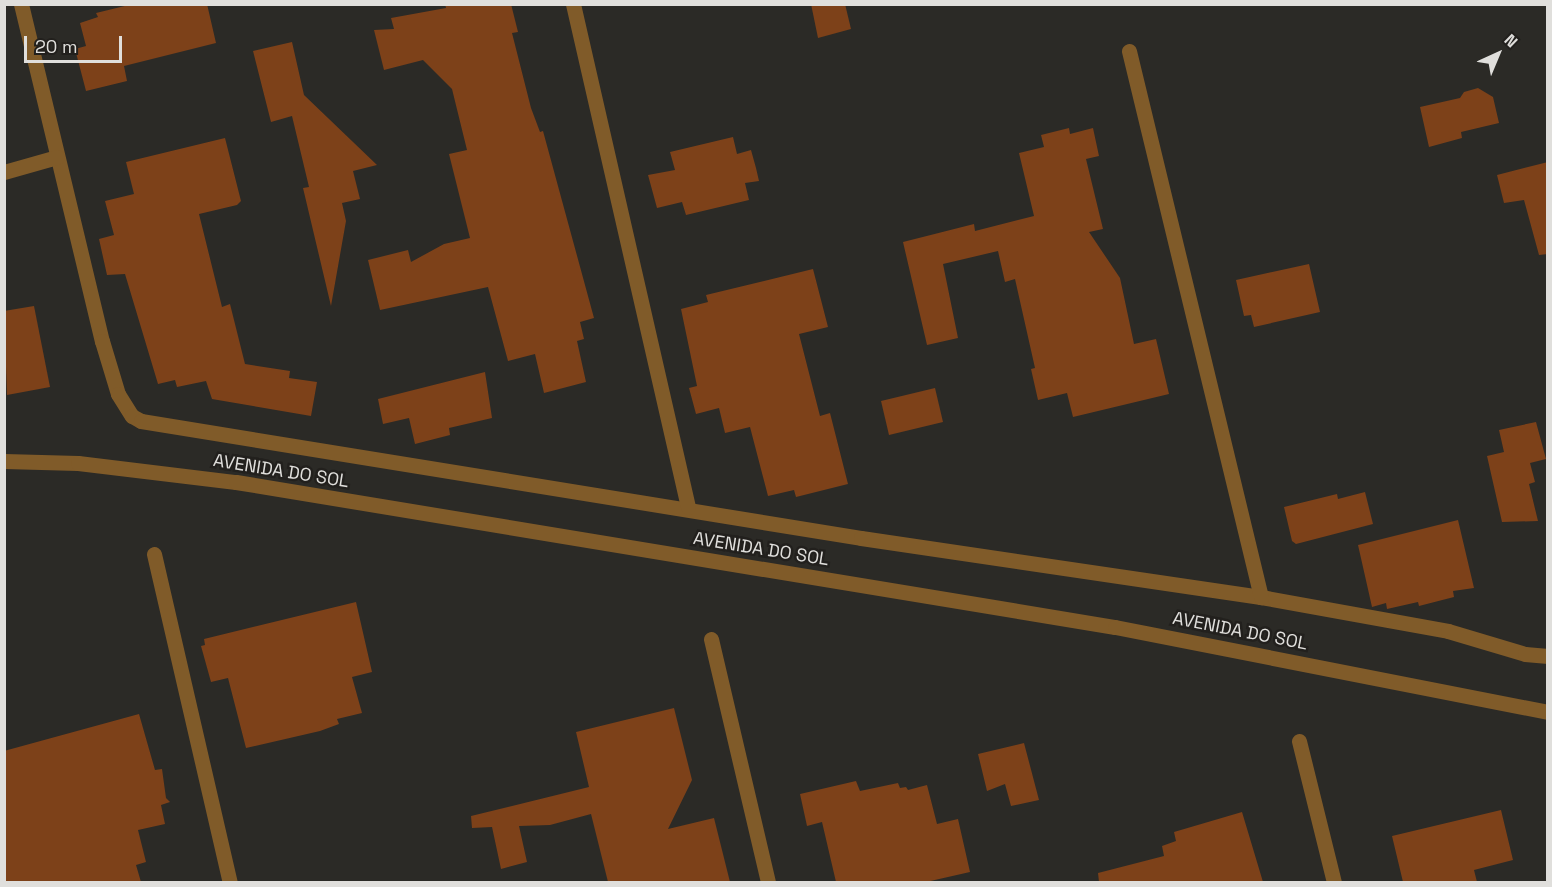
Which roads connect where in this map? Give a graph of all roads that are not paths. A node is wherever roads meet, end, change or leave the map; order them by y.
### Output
1 (21, 4) edge
2 (573, 4) edge
3 (1129, 51) dead end
4 (57, 157) junction
5 (4, 172) edge
6 (4, 461) edge
7 (688, 507) junction
8 (154, 555) dead end
9 (1261, 597) junction
10 (711, 639) dead end
11 (1548, 656) edge
12 (1507, 702) junction
13 (1548, 703) edge
14 (1548, 712) edge
15 (1299, 741) dead end
16 (230, 882) edge
17 (768, 882) edge
18 (1334, 882) edge

1 - 4 street
2 - 7 street
3 - 9 street
4 - 5 street
4 - 7 street
6 - 12 street, AVENIDA DO SOL
7 - 9 street
8 - 16 street
9 - 11 street
10 - 17 street
12 - 13 street, AVENIDA DO SOL
12 - 14 street, AVENIDA DO SOL
15 - 18 street

